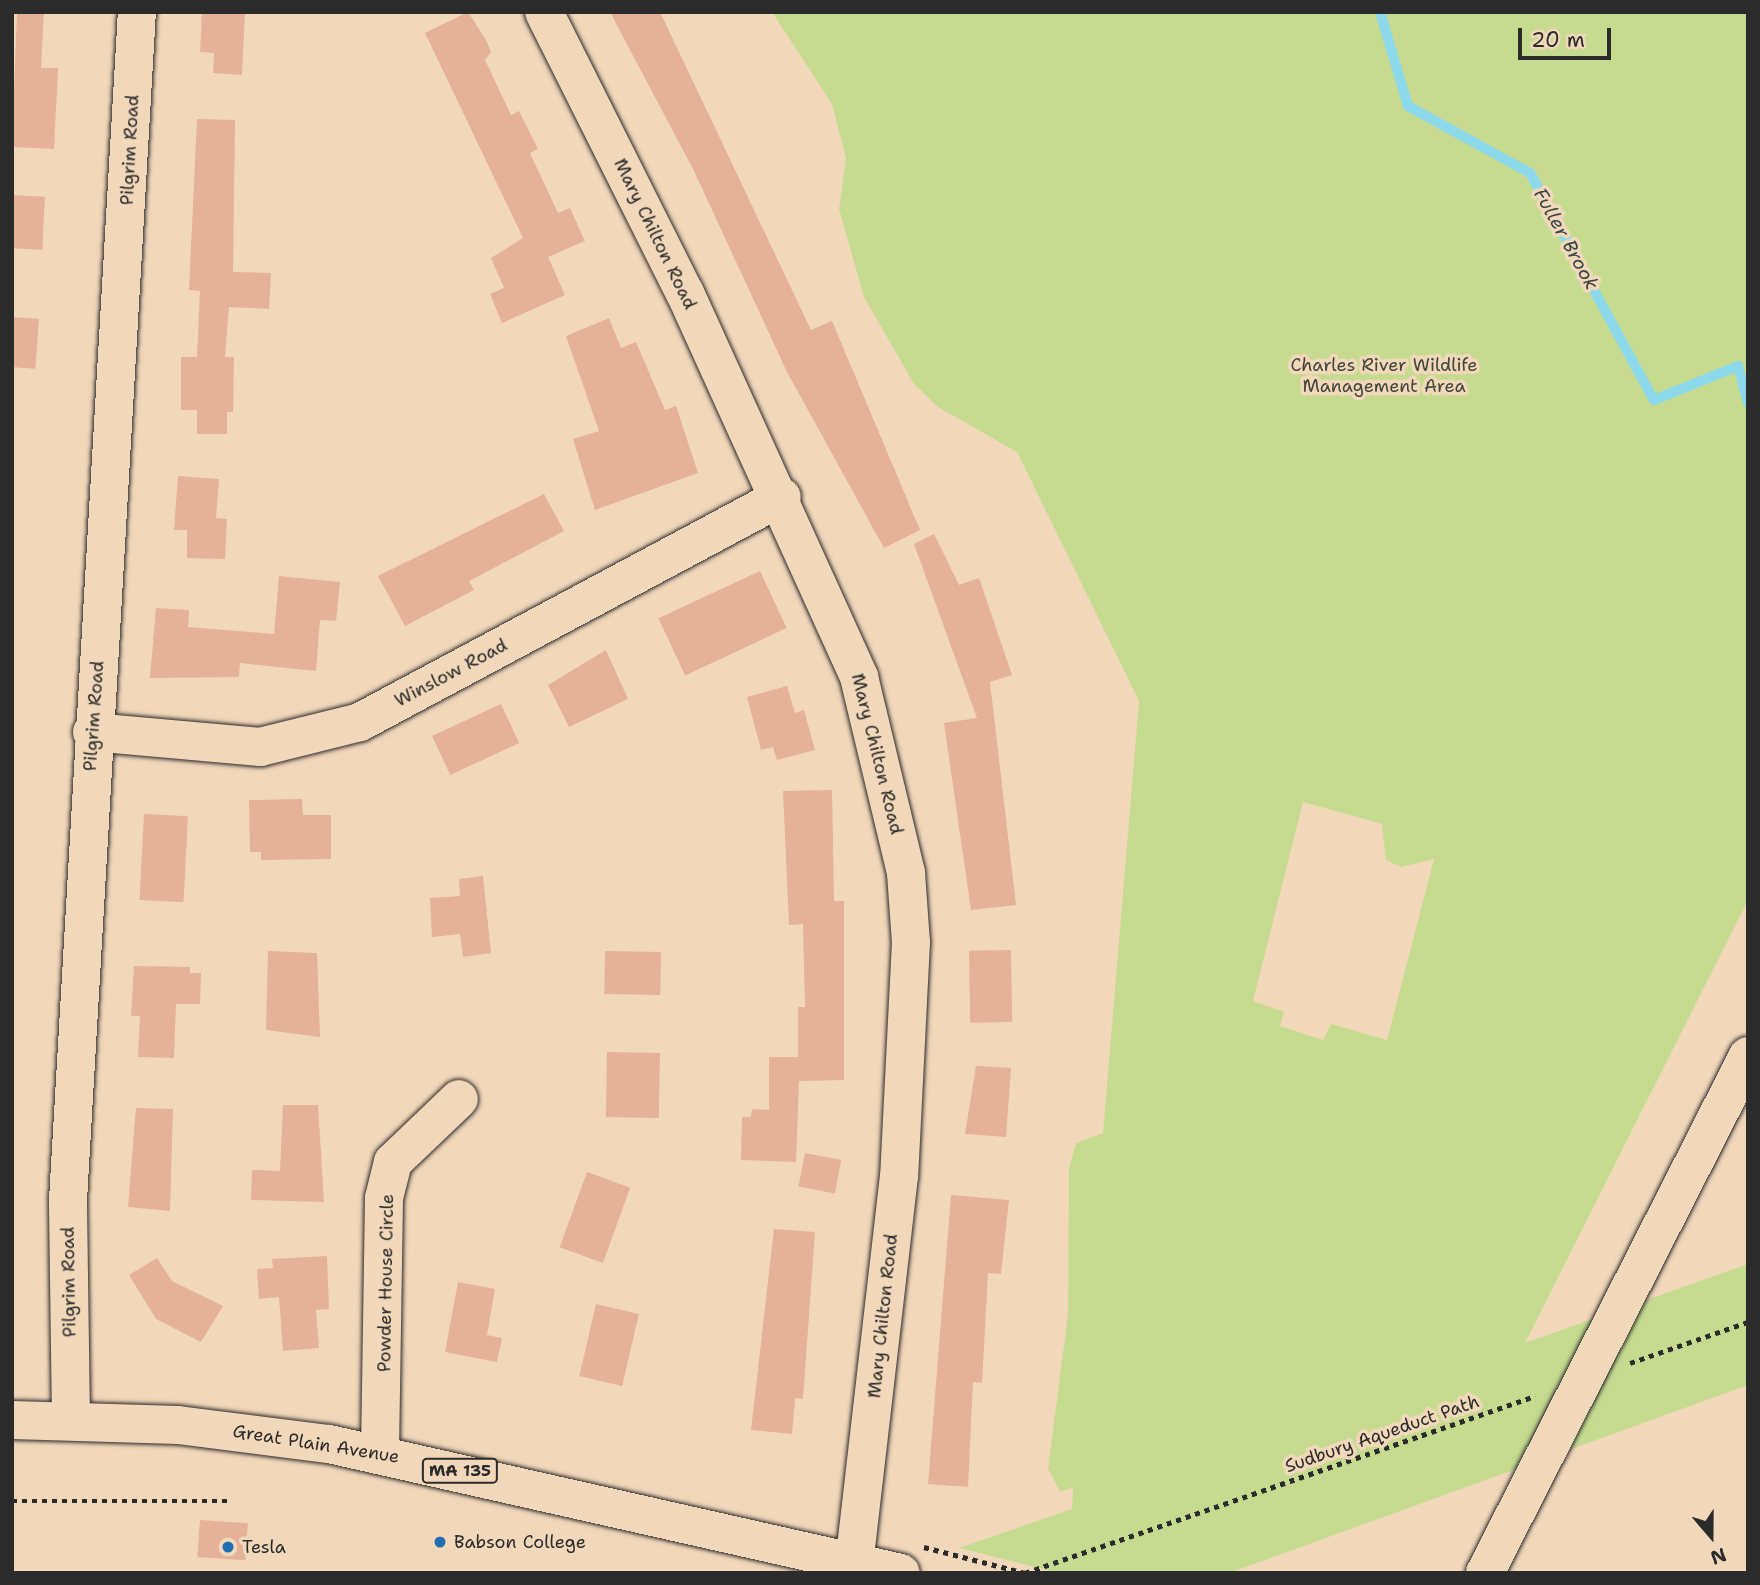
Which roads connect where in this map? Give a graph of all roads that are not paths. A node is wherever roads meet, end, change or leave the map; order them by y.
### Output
1 (137, 12) edge
2 (544, 12) edge
3 (782, 497) junction
4 (92, 732) junction
5 (1748, 1056) edge
6 (459, 1099) dead end
7 (12, 1420) edge
8 (71, 1420) junction
9 (380, 1453) junction
10 (906, 1558) edge
11 (854, 1562) junction
12 (1485, 1573) edge

1 - 4 street, Pilgrim Road
2 - 3 street, Mary Chilton Road
3 - 4 street, Winslow Road
3 - 11 street, Mary Chilton Road
4 - 8 street, Pilgrim Road
5 - 12 street
6 - 9 street, Powder House Circle
7 - 8 street, Great Plain Avenue / MA 135
8 - 9 street, Great Plain Avenue / MA 135
9 - 11 street, Great Plain Avenue / MA 135
10 - 11 street, Great Plain Avenue / MA 135

